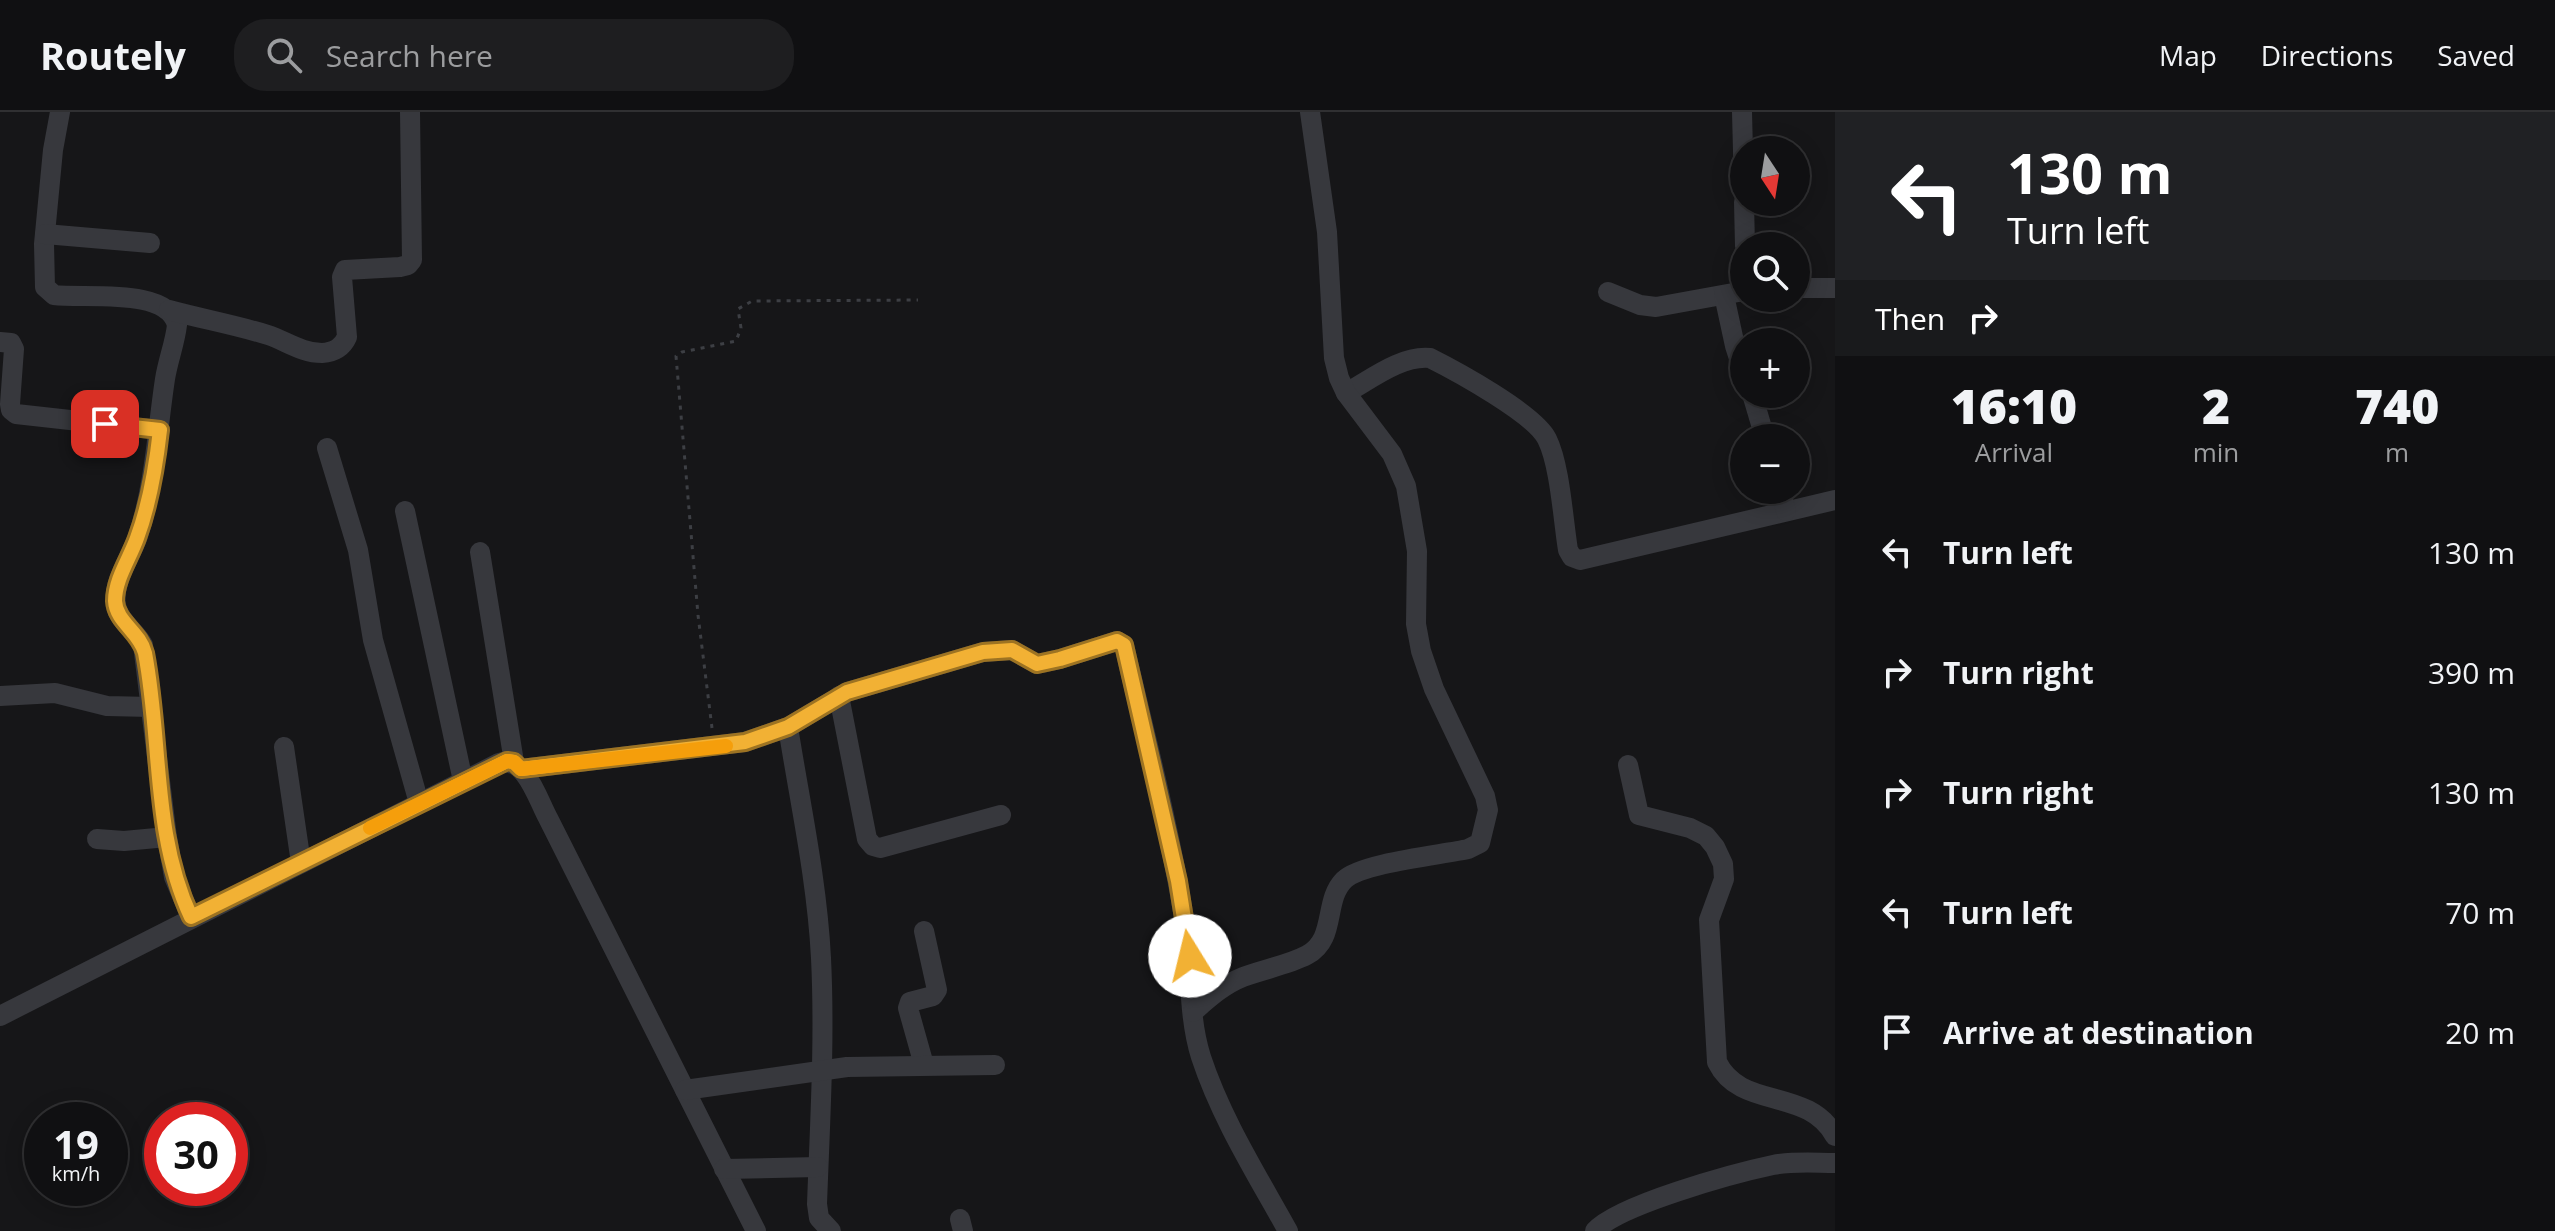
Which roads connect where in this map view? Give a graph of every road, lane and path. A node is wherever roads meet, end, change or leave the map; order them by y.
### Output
1 (60, 112) edge
2 (410, 112) edge
3 (1310, 112) edge
4 (1742, 112) edge
5 (1743, 136) edge
6 (45, 234) junction
7 (150, 243) dead end
8 (1810, 288) edge
9 (1835, 288) edge
10 (1608, 292) dead end
11 (1730, 294) edge
12 (918, 300) dead end
13 (169, 310) junction
14 (0, 342) edge
15 (1346, 393) junction
16 (160, 430) junction
17 (327, 448) dead end
18 (1835, 500) edge
19 (1784, 504) edge
20 (405, 511) dead end
21 (1786, 511) junction
22 (480, 552) dead end
23 (0, 696) edge
24 (839, 696) junction
25 (151, 707) junction
26 (788, 727) junction
27 (284, 747) dead end
28 (714, 747) junction
29 (1628, 765) dead end
30 (518, 766) junction
31 (463, 781) junction
32 (419, 803) junction
33 (1001, 815) dead end
34 (167, 837) junction
35 (97, 839) dead end
36 (301, 863) junction
37 (191, 917) junction
38 (924, 931) dead end
39 (1193, 1012) junction
40 (0, 1016) edge
41 (924, 1065) junction
42 (995, 1065) dead end
43 (821, 1071) junction
44 (685, 1090) junction
45 (1833, 1128) edge
46 (1835, 1163) edge
47 (818, 1167) junction
48 (724, 1169) junction
49 (1280, 1229) edge
50 (756, 1231) edge
51 (831, 1231) edge
52 (1595, 1231) edge

1 - 6 street
2 - 13 street
3 - 15 street
4 - 5 street
6 - 7 street
6 - 13 street
8 - 9 street
10 - 11 street
12 - 28 path
13 - 16 street
14 - 16 street
15 - 21 street
15 - 39 street
16 - 25 street
17 - 32 street
18 - 21 street
19 - 21 street
20 - 31 street
22 - 30 street
23 - 25 street
24 - 26 street
24 - 33 street
24 - 39 street
25 - 34 street
26 - 28 street
26 - 43 street
27 - 36 street
28 - 30 street
29 - 45 street
30 - 31 street
30 - 44 street
31 - 32 street
32 - 36 street
34 - 35 street
34 - 37 street
36 - 37 street
37 - 40 street
38 - 41 street
39 - 49 street
41 - 42 street
41 - 43 street
43 - 44 street
43 - 47 street
44 - 48 street
46 - 52 street
47 - 48 street
47 - 51 street
48 - 50 street

